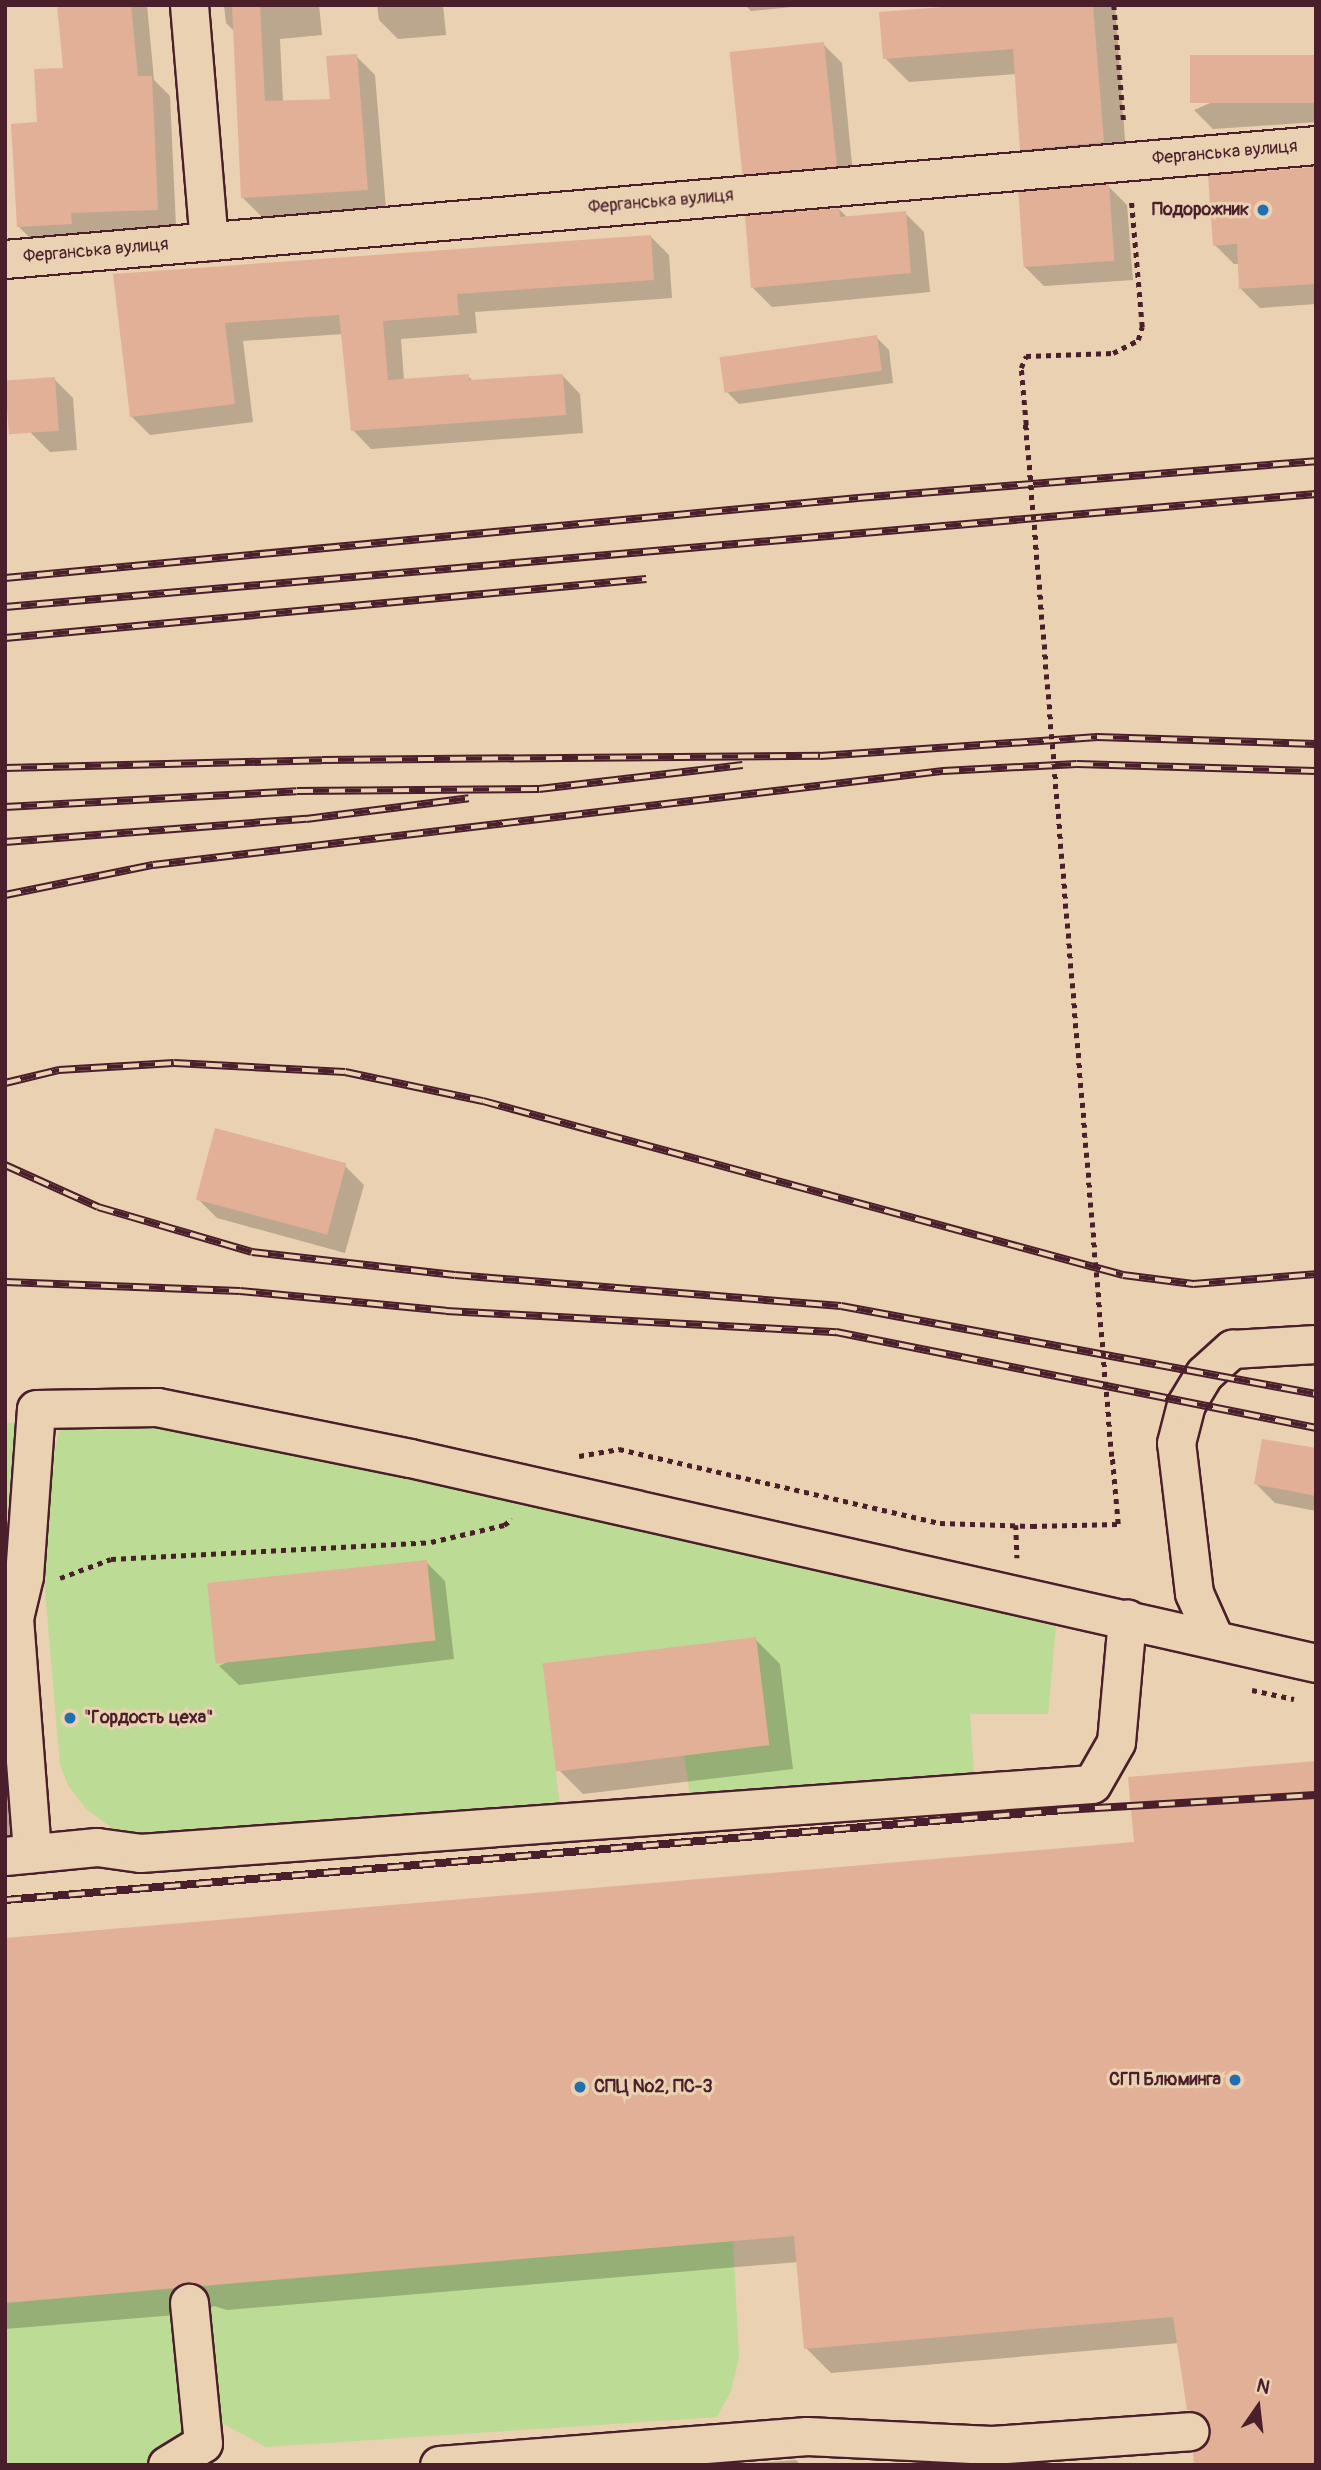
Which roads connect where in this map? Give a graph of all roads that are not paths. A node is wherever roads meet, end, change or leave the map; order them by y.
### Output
1 (189, 5) edge
2 (1316, 145) edge
3 (209, 241) junction
4 (5, 259) edge
5 (1316, 1344) edge
6 (21, 1410) edge
7 (1127, 1618) junction
8 (10, 1625) edge
9 (1214, 1638) junction
10 (1316, 1663) edge
11 (18, 1854) edge
12 (189, 2303) dead end
13 (1191, 2431) dead end
14 (208, 2454) edge
15 (167, 2465) edge
16 (439, 2465) edge

1 - 3 street
2 - 3 street, Ферганська вулиця
3 - 4 street, Ферганська вулиця
5 - 9 street
6 - 7 street
6 - 8 street
7 - 9 street
7 - 11 street
8 - 11 street
9 - 10 street
12 - 14 street
13 - 16 street
14 - 15 street

